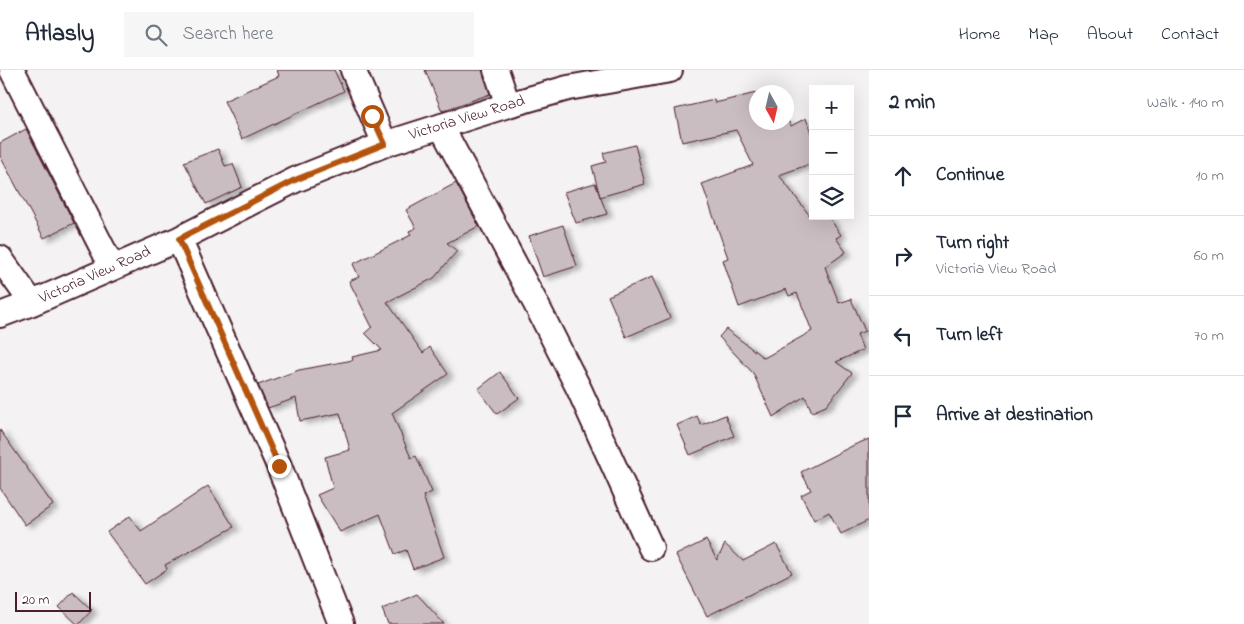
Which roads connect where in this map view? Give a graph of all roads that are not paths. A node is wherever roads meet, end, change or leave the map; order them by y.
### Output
1 (12, 70) edge
2 (353, 70) edge
3 (496, 70) edge
4 (670, 70) edge
5 (508, 105) junction
6 (441, 126) junction
7 (385, 144) junction
8 (179, 239) junction
9 (0, 258) edge
10 (112, 267) junction
11 (32, 304) junction
12 (0, 316) edge
13 (651, 548) dead end
14 (341, 624) edge

1 - 10 street
2 - 7 street
3 - 5 street
4 - 5 street, Victoria View Road
5 - 6 street, Victoria View Road
6 - 7 street, Victoria View Road
6 - 13 street
7 - 8 street, Victoria View Road
8 - 10 street, Victoria View Road
8 - 14 street
9 - 11 street
10 - 11 street, Victoria View Road
11 - 12 street, Victoria View Road

